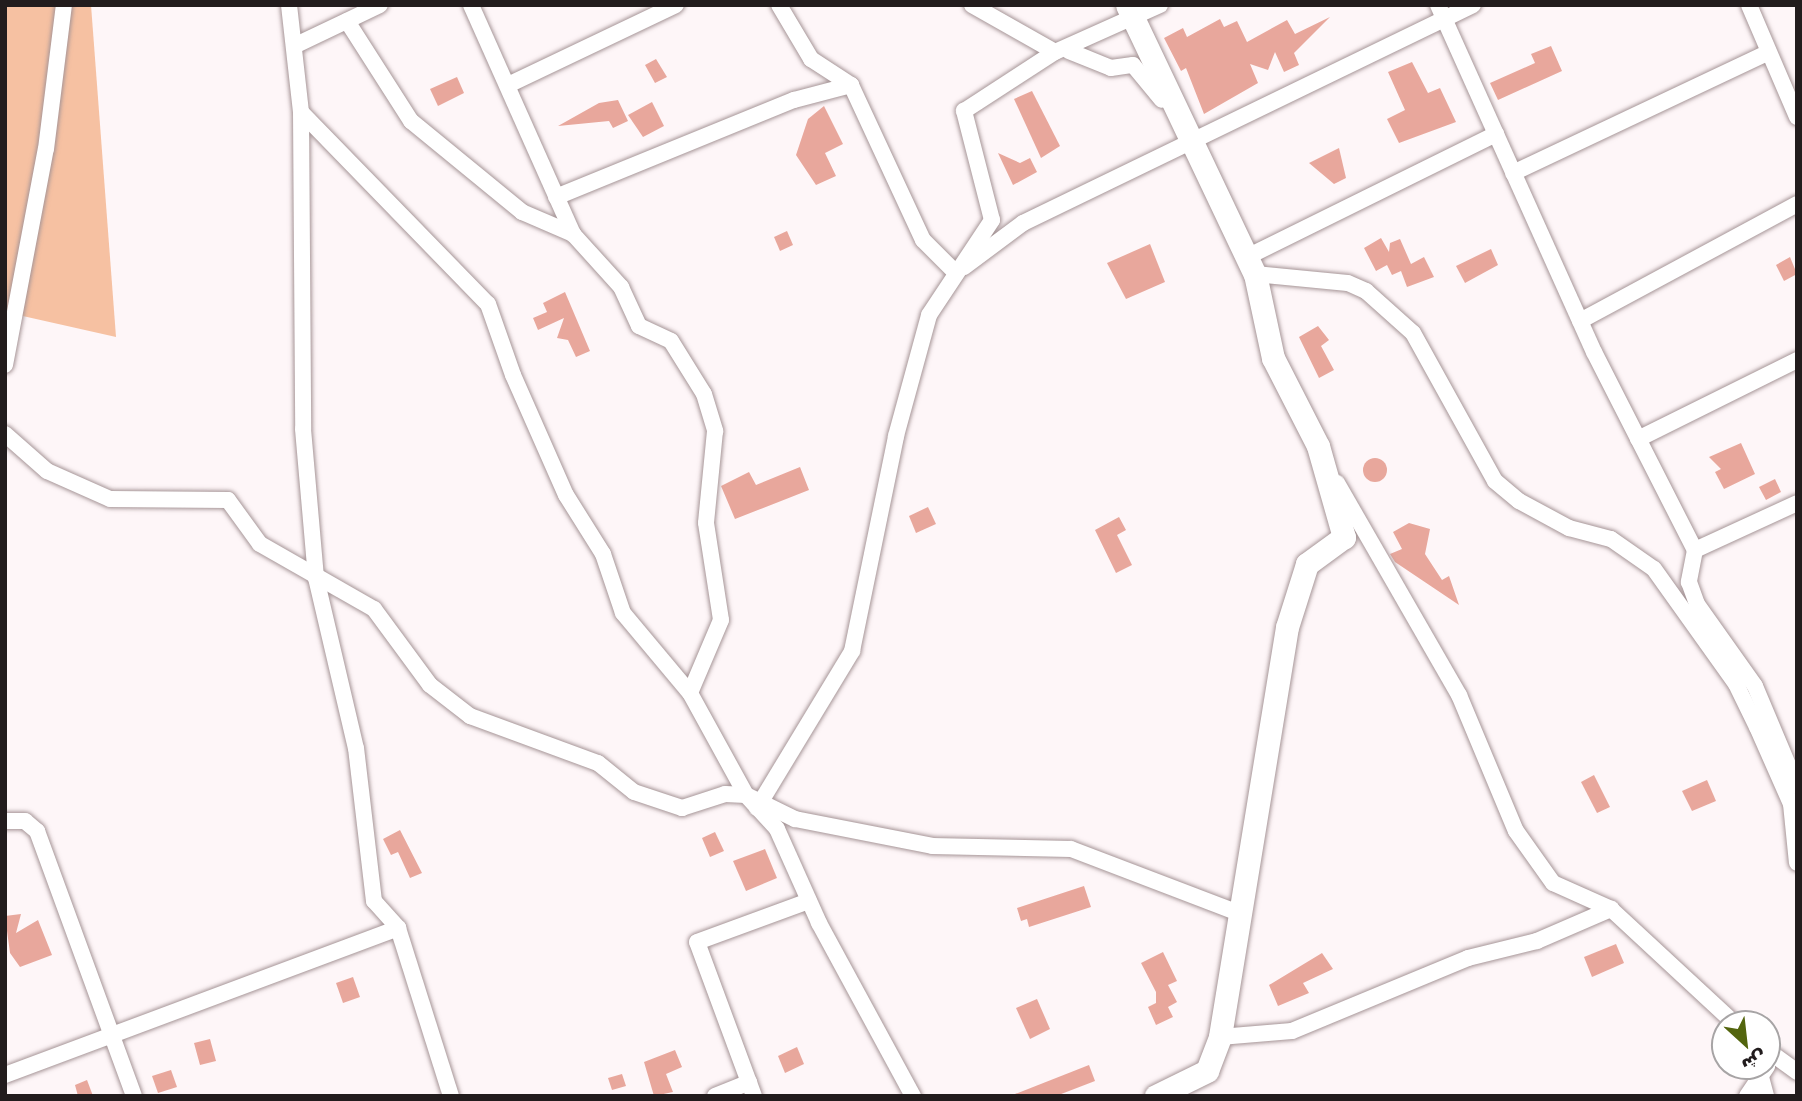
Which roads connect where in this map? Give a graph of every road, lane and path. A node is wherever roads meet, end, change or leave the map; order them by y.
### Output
1 (64, 5) edge
2 (289, 5) edge
3 (380, 5) edge
4 (471, 5) edge
5 (676, 5) edge
6 (779, 5) edge
7 (972, 5) edge
8 (1160, 5) edge
9 (1473, 5) edge
10 (1749, 5) edge
11 (1440, 10) edge
12 (1130, 12) edge
13 (347, 21) junction
14 (294, 46) junction
15 (1062, 51) junction
16 (1767, 53) junction
17 (508, 85) junction
18 (851, 85) junction
19 (300, 112) junction
20 (1797, 117) edge
21 (1496, 134) junction
22 (1189, 141) junction
23 (1513, 173) junction
24 (556, 197) junction
25 (1797, 204) edge
26 (573, 234) junction
27 (1251, 266) junction
28 (956, 273) junction
29 (1580, 321) junction
30 (1797, 360) edge
31 (5, 365) edge
32 (5, 434) edge
33 (1638, 439) junction
34 (1318, 446) junction
35 (1797, 503) edge
36 (1695, 551) junction
37 (316, 578) junction
38 (690, 693) junction
39 (1796, 780) edge
40 (754, 802) junction
41 (5, 821) edge
42 (1797, 863) edge
43 (809, 901) junction
44 (1611, 909) junction
45 (1241, 914) junction
46 (398, 928) junction
47 (1720, 1010) edge
48 (110, 1036) junction
49 (1220, 1037) junction
50 (5, 1075) edge
51 (1757, 1080) edge
52 (752, 1089) edge
53 (134, 1096) edge
54 (450, 1096) edge
55 (715, 1096) edge
56 (913, 1096) edge
57 (1156, 1096) edge
58 (1747, 1096) edge

1 - 31 street
2 - 14 street
3 - 13 street
4 - 17 street
5 - 17 street
6 - 18 street
7 - 15 street
8 - 12 street
9 - 11 street
10 - 16 street
11 - 21 street
11 - 22 street
12 - 15 street
12 - 22 street
13 - 14 street
13 - 26 street
14 - 19 street
15 - 22 street
15 - 28 street
16 - 20 street
16 - 23 street
17 - 24 street
18 - 24 street
18 - 28 street
19 - 37 street
19 - 38 street
21 - 23 street
21 - 27 street
22 - 27 street
22 - 28 street
23 - 29 street
24 - 26 street
25 - 29 street
26 - 38 street
27 - 34 street
27 - 42 street
28 - 40 street
29 - 33 street
30 - 33 street
32 - 37 street
33 - 36 street
34 - 44 street
34 - 45 street
35 - 36 street
36 - 39 street
37 - 40 street
37 - 46 street
38 - 40 street
40 - 43 street
40 - 45 street
41 - 48 street
43 - 52 street
43 - 56 street
44 - 47 street
44 - 49 street
45 - 49 street
46 - 48 street
46 - 54 street
48 - 50 street
48 - 53 street
49 - 57 street
51 - 58 street
52 - 55 street

